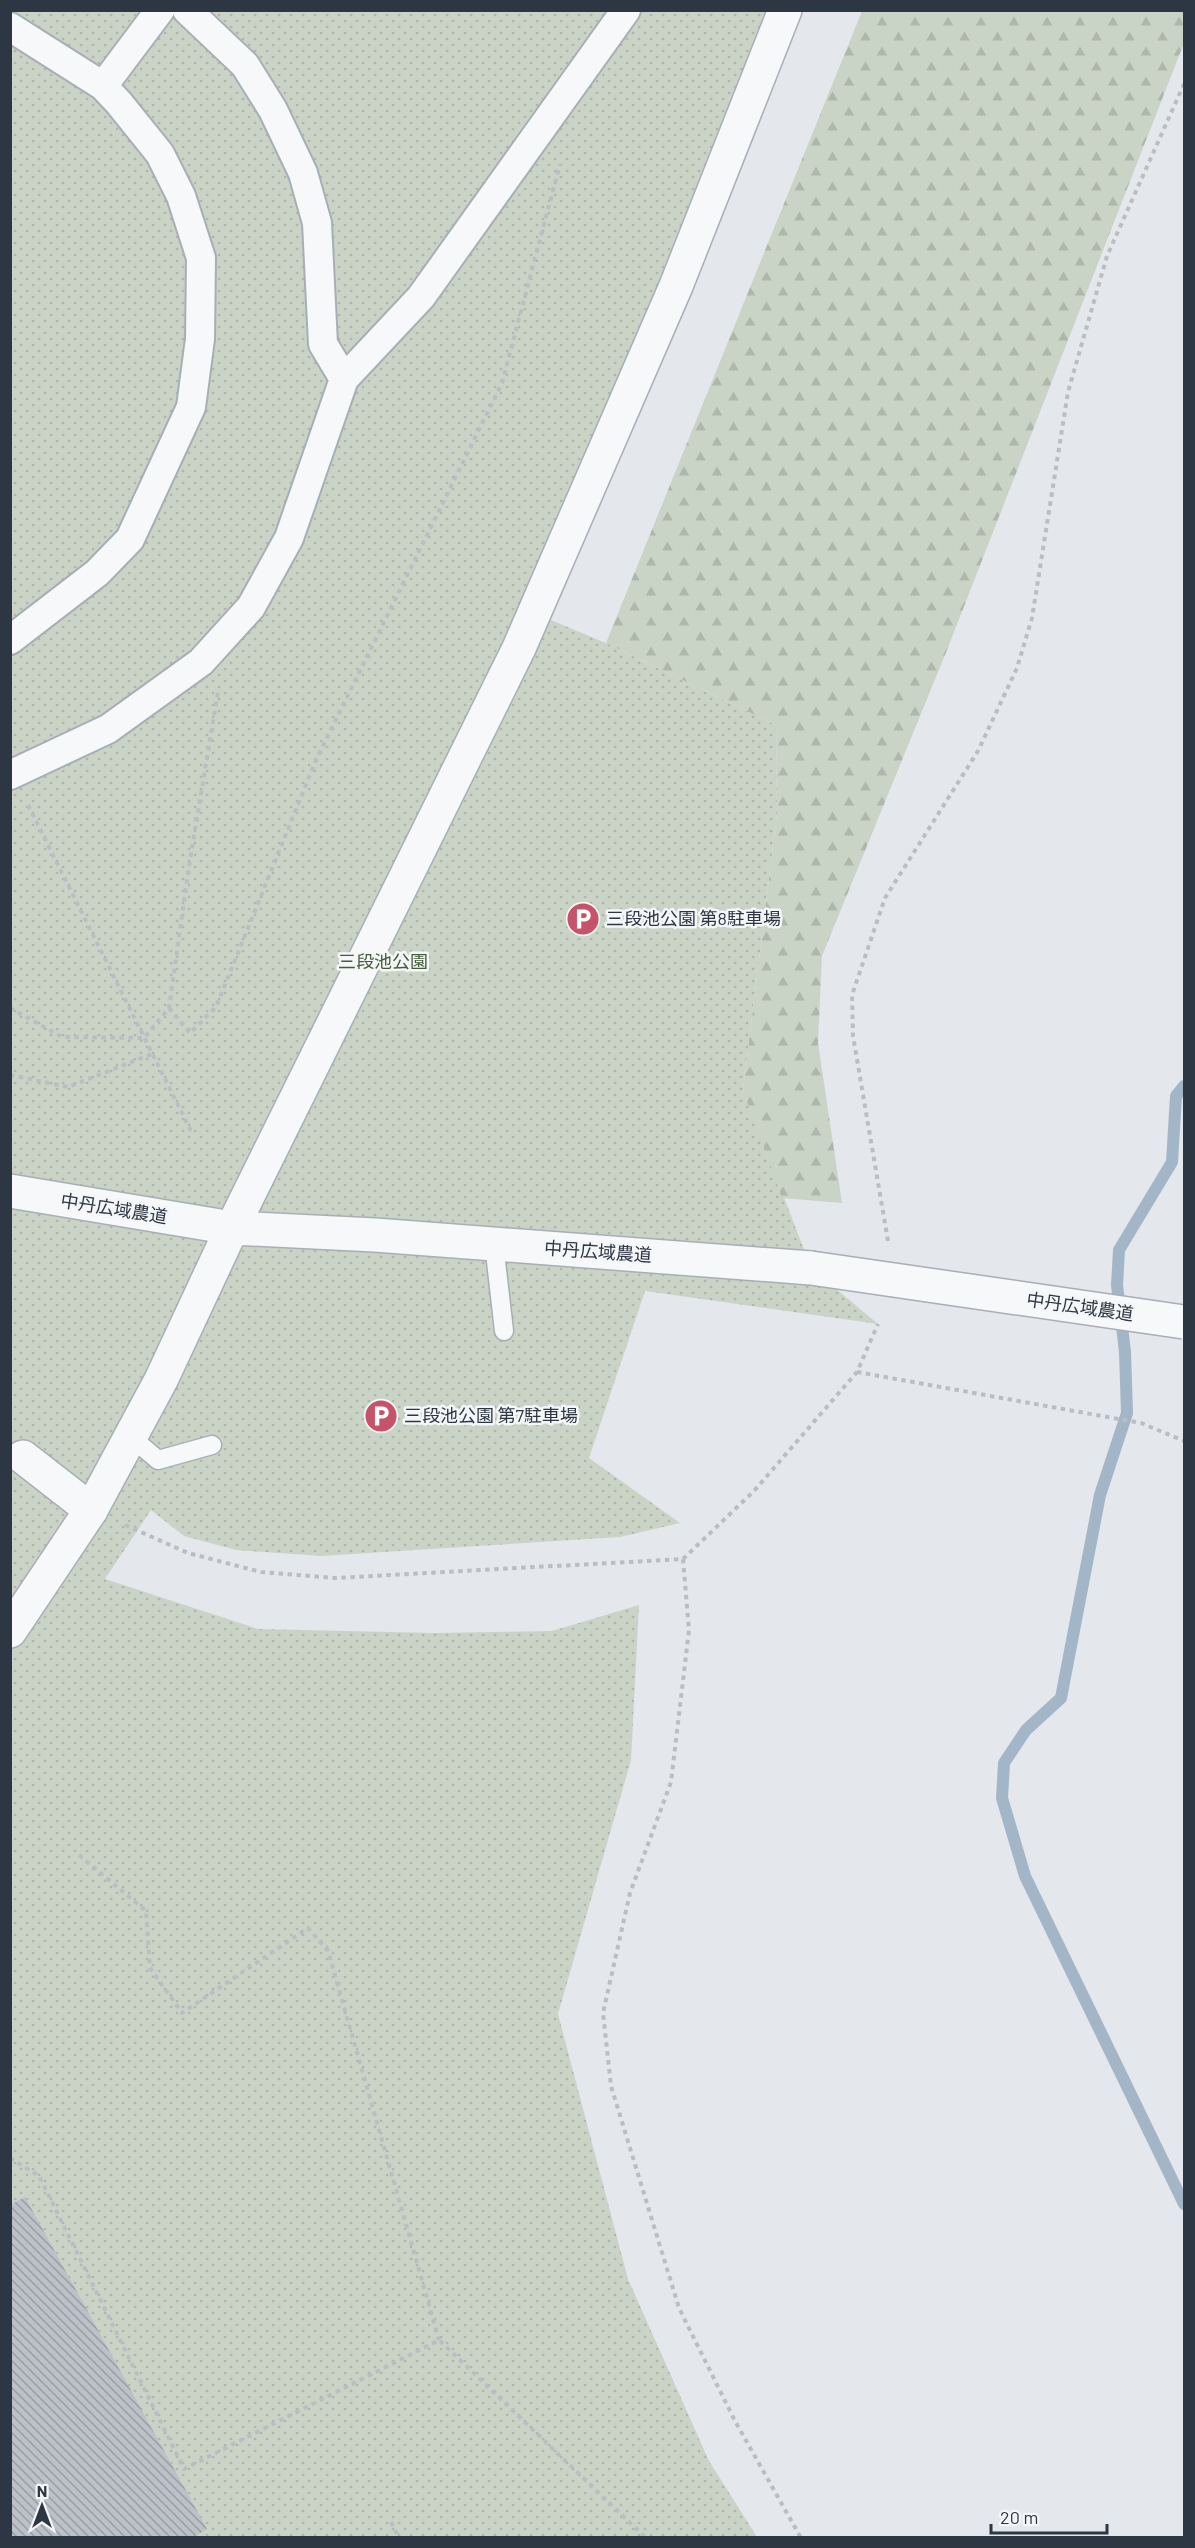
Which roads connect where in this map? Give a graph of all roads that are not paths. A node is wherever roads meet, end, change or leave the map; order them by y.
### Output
1 (160, 10) edge
2 (188, 10) edge
3 (626, 10) edge
4 (785, 10) edge
5 (10, 27) edge
6 (103, 86) junction
7 (344, 379) junction
8 (10, 640) edge
9 (12, 775) edge
10 (10, 1191) edge
11 (232, 1228) junction
12 (494, 1244) junction
13 (1185, 1322) edge
14 (504, 1331) dead end
15 (131, 1437) junction
16 (212, 1445) dead end
17 (23, 1457) dead end
18 (91, 1510) junction
19 (10, 1631) edge

1 - 6 street
2 - 7 street
3 - 7 street
4 - 11 street
5 - 6 street
6 - 8 street
7 - 9 street
10 - 11 street, 中丹広域農道
11 - 12 street, 中丹広域農道
11 - 15 street
12 - 13 street, 中丹広域農道, bridge
12 - 14 lane
15 - 16 lane
15 - 18 street
17 - 18 street
18 - 19 street

